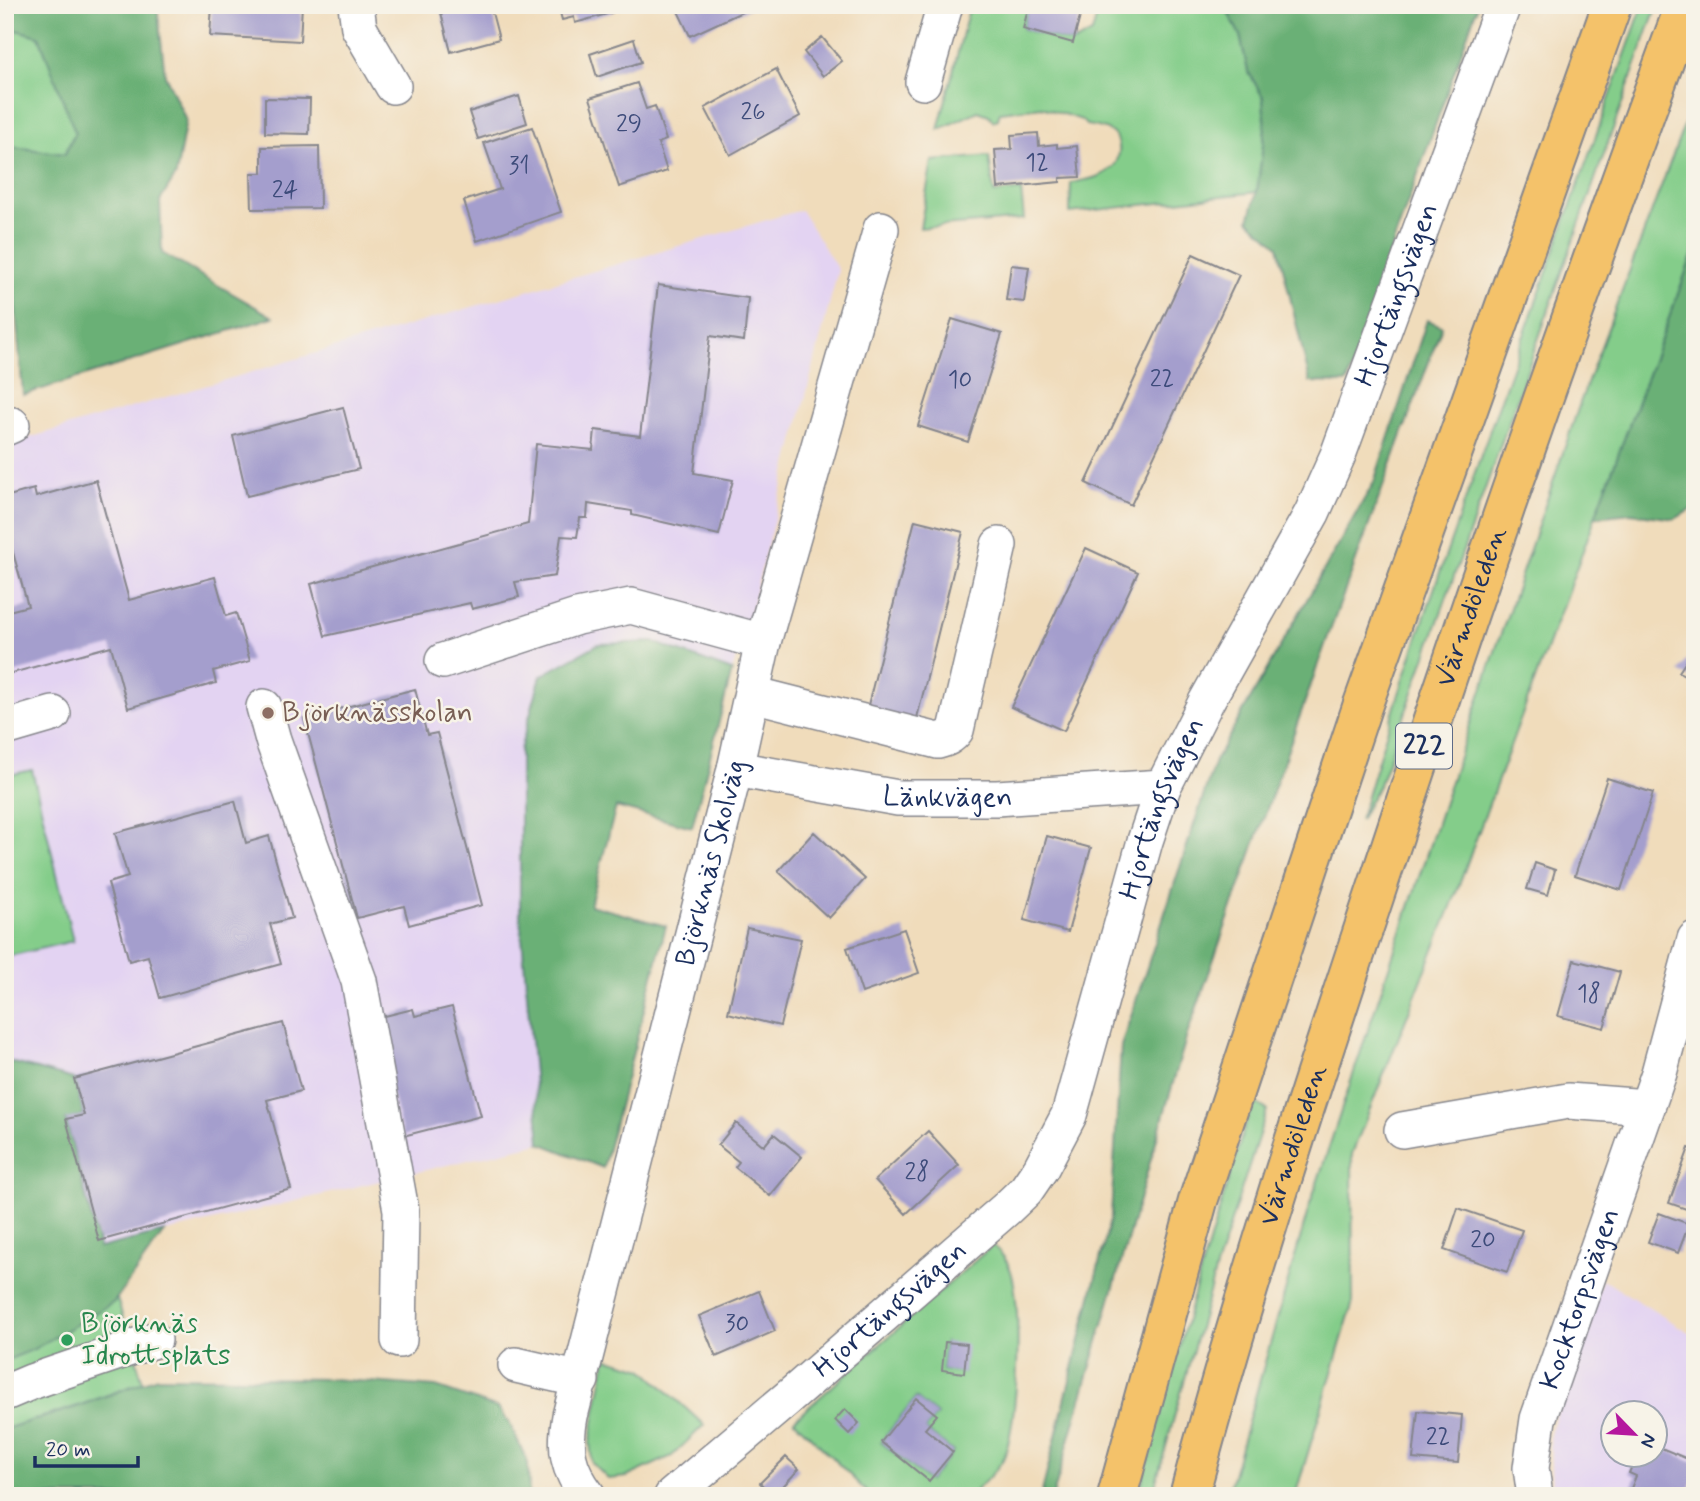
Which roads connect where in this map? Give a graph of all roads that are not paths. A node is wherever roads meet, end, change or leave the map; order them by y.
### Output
1 (356, 5) edge
2 (945, 5) edge
3 (1503, 5) edge
4 (1612, 5) edge
5 (1685, 5) edge
6 (923, 82) dead end
7 (393, 86) dead end
8 (880, 229) dead end
9 (999, 545) dead end
10 (763, 642) junction
11 (443, 661) dead end
12 (752, 694) junction
13 (264, 707) dead end
14 (53, 714) dead end
15 (5, 728) edge
16 (735, 769) junction
17 (1163, 788) junction
18 (1695, 939) edge
19 (1647, 1107) junction
20 (1402, 1130) dead end
21 (154, 1340) dead end
22 (399, 1340) dead end
23 (516, 1366) dead end
24 (580, 1380) junction
25 (5, 1393) edge
26 (588, 1496) edge
27 (672, 1496) edge
28 (1117, 1496) edge
29 (1189, 1496) edge
30 (1535, 1496) edge

1 - 7 street
2 - 6 street
3 - 17 street, Hjortängsvägen
4 - 28 highway, 222
5 - 29 highway, Värmdöleden / 222
8 - 10 street, Björknäs Skolväg
9 - 12 street
10 - 11 street
10 - 12 street, Björknäs Skolväg
12 - 16 street, Björknäs Skolväg
13 - 22 street
14 - 15 street
16 - 17 street, Länkvägen
16 - 24 street, Björknäs Skolväg
17 - 27 street, Hjortängsvägen
18 - 19 street, Kocktorpsvägen
19 - 20 street
19 - 30 street, Kocktorpsvägen
21 - 25 street
23 - 24 street
24 - 26 street, Björknäs Skolväg

